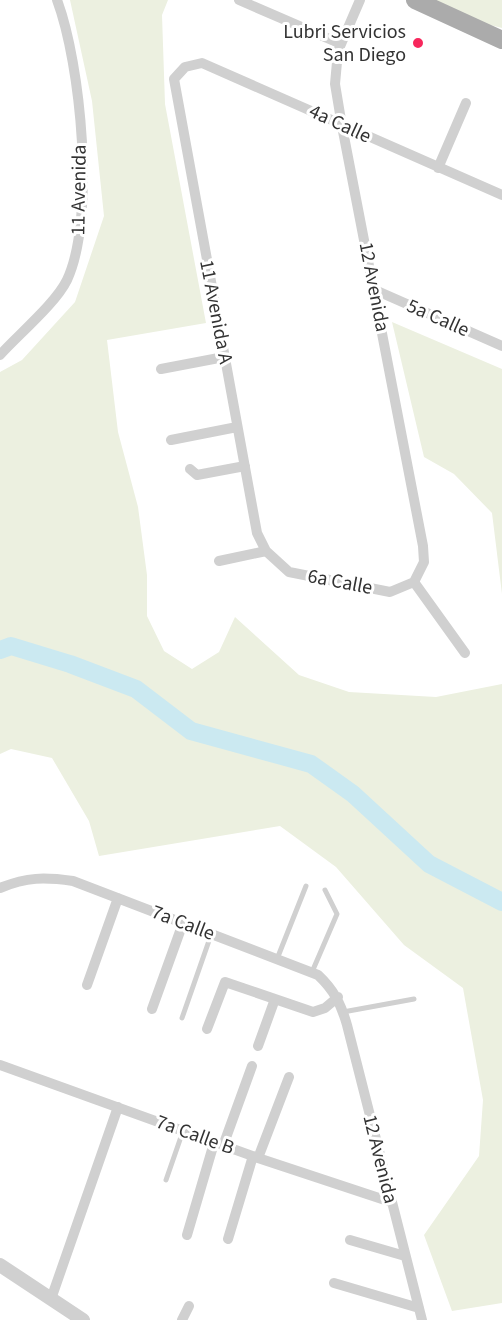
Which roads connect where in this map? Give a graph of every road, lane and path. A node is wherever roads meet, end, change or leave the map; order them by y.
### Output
1 (57, 0) edge
2 (239, 0) edge
3 (360, 0) edge
4 (415, 0) edge
5 (458, 20) junction
6 (502, 33) edge
7 (502, 40) edge
8 (341, 44) junction
9 (179, 72) joint
10 (466, 103) dead end
11 (342, 126) junction
12 (438, 168) junction
13 (502, 195) edge
14 (375, 290) junction
15 (502, 346) edge
16 (0, 356) edge
17 (224, 357) junction
18 (162, 369) dead end
19 (237, 426) junction
20 (171, 440) dead end
21 (244, 466) junction
22 (190, 469) dead end
23 (266, 551) junction
24 (219, 561) dead end
25 (417, 580) junction
26 (465, 653) dead end
27 (306, 886) dead end
28 (0, 888) edge
29 (325, 890) dead end
30 (118, 898) junction
31 (183, 923) junction
32 (211, 934) junction
33 (277, 959) junction
34 (312, 972) junction
35 (87, 985) dead end
36 (338, 998) junction
37 (275, 999) junction
38 (414, 999) dead end
39 (152, 1009) dead end
40 (344, 1012) junction
41 (182, 1018) dead end
42 (207, 1029) dead end
43 (258, 1046) dead end
44 (0, 1065) edge
45 (252, 1066) dead end
46 (289, 1077) dead end
47 (118, 1107) junction
48 (183, 1131) junction
49 (219, 1144) junction
50 (255, 1157) junction
51 (166, 1180) dead end
52 (391, 1202) junction
53 (187, 1235) dead end
54 (228, 1239) dead end
55 (350, 1240) dead end
56 (405, 1256) junction
57 (0, 1265) edge
58 (334, 1283) dead end
59 (51, 1299) junction
60 (189, 1306) dead end
61 (419, 1308) junction
62 (83, 1320) edge
63 (182, 1320) edge
64 (422, 1320) edge

1 - 16 street, 11 Avenida
2 - 8 street
3 - 8 street, 12 Avenida
4 - 5 main road
5 - 6 main road
5 - 7 main road
8 - 11 street, 12 Avenida
9 - 11 street, 4a Calle
9 - 17 street, 11 Avenida A
10 - 12 street
11 - 12 street, 4a Calle
11 - 14 street, 12 Avenida
12 - 13 street, 4a Calle
14 - 15 street, 5a Calle
14 - 25 street, 12 Avenida
17 - 18 street
17 - 19 street, 11 Avenida A
19 - 20 street
19 - 21 street, 11 Avenida A
21 - 22 street
21 - 23 street, 11 Avenida A
23 - 24 street
23 - 25 street, 6a Calle
25 - 26 street
27 - 33 lane
28 - 30 street, 7a Calle
29 - 34 lane
30 - 31 street, 7a Calle
30 - 35 street
31 - 32 street, 7a Calle
31 - 39 street
32 - 33 street, 7a Calle
32 - 41 lane
33 - 34 street, 7a Calle
34 - 36 street, 7a Calle
36 - 37 street
36 - 40 street, 12 Avenida
37 - 42 street
37 - 43 street
38 - 40 lane
40 - 52 street, 12 Avenida
44 - 47 street, 7a Calle B
45 - 49 street
46 - 50 street
47 - 48 street, 7a Calle B
47 - 59 street
48 - 49 street, 7a Calle B
48 - 51 lane
49 - 50 street, 7a Calle B
49 - 53 street
50 - 52 street, 7a Calle B
50 - 54 street
52 - 56 street, 12 Avenida
55 - 56 street
56 - 61 street, 12 Avenida
57 - 59 street
58 - 61 street
59 - 62 street
60 - 63 street
61 - 64 street, 12 Avenida

